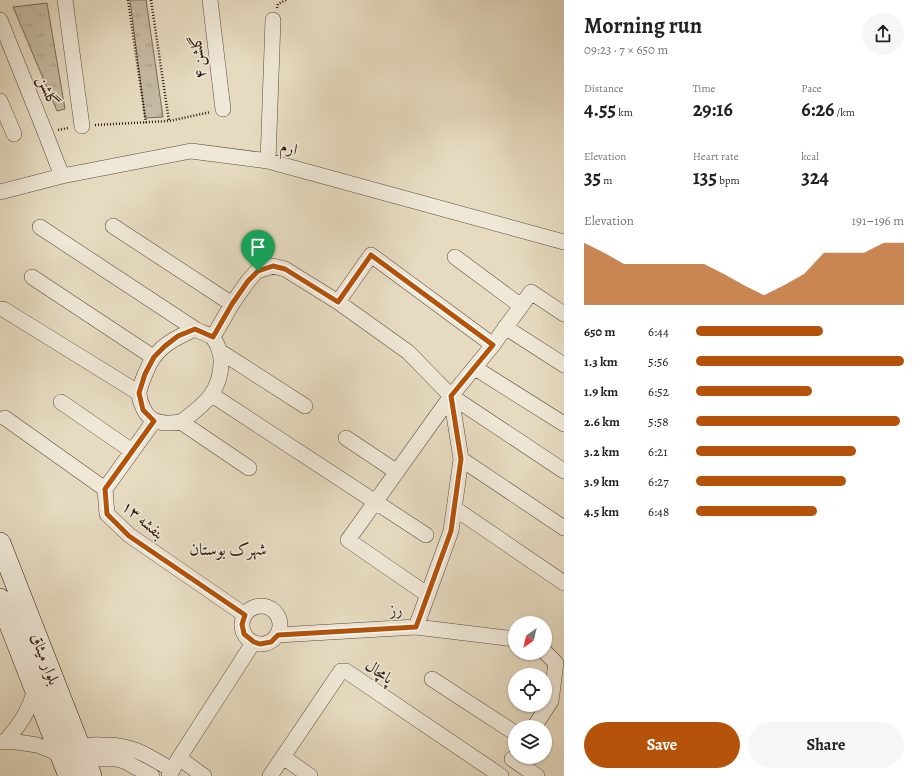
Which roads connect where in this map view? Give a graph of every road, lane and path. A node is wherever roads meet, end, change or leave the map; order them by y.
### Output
1 (65, 0) edge
2 (128, 0) edge
3 (150, 0) edge
4 (210, 0) edge
5 (0, 20) edge
6 (273, 20) dead end
7 (0, 101) edge
8 (222, 109) joint
9 (169, 121) junction
10 (146, 123) junction
11 (82, 126) junction
12 (45, 132) junction
13 (14, 134) dead end
14 (268, 161) junction
15 (62, 176) junction
16 (0, 192) edge
17 (113, 226) dead end
18 (40, 227) dead end
19 (564, 242) edge
20 (455, 257) dead end
21 (32, 277) dead end
22 (338, 302) junction
23 (232, 304) junction
24 (521, 306) junction
25 (3, 309) dead end
26 (564, 314) edge
27 (505, 327) junction
28 (195, 329) junction
29 (213, 337) junction
30 (493, 345) junction
31 (221, 352) junction
32 (154, 357) junction
33 (564, 365) edge
34 (475, 368) junction
35 (139, 393) junction
36 (212, 395) junction
37 (451, 396) junction
38 (61, 402) dead end
39 (305, 406) dead end
40 (5, 418) dead end
41 (154, 421) junction
42 (181, 422) junction
43 (564, 424) edge
44 (346, 438) dead end
45 (132, 451) junction
46 (461, 459) junction
47 (249, 468) dead end
48 (564, 471) edge
49 (397, 472) junction
50 (105, 489) junction
51 (376, 501) junction
52 (454, 508) junction
53 (564, 528) edge
54 (426, 535) dead end
55 (0, 543) edge
56 (564, 583) edge
57 (428, 595) junction
58 (0, 599) edge
59 (245, 615) junction
60 (416, 627) junction
61 (278, 635) junction
62 (508, 638) edge
63 (254, 642) junction
64 (552, 659) edge
65 (432, 679) dead end
66 (35, 689) junction
67 (539, 720) edge
68 (508, 728) edge
69 (3, 742) edge
70 (71, 754) junction
71 (283, 757) junction
72 (510, 764) edge
73 (522, 764) edge
74 (173, 768) edge
75 (69, 776) edge
76 (91, 776) edge
77 (152, 776) edge
78 (204, 776) edge
79 (270, 776) edge
80 (310, 776) edge
81 (502, 776) edge
82 (537, 776) edge

1 - 11 street
2 - 10 path
3 - 9 path
4 - 8 street, گلشن ۴
5 - 12 street, گلشن
6 - 14 street
7 - 13 street
8 - 9 path
9 - 10 path
10 - 11 path
11 - 12 path
12 - 15 street, گلشن
14 - 15 street, ارم
14 - 19 street, ارم
15 - 16 street, ارم
17 - 23 street
18 - 28 street
20 - 24 street
21 - 32 street
22 - 23 street
22 - 30 street
22 - 37 street
23 - 29 street
24 - 26 street
24 - 27 street
25 - 35 street
27 - 30 street
27 - 33 street
28 - 29 street
28 - 32 street
29 - 31 street
30 - 34 street
31 - 36 street
31 - 39 street
32 - 35 street
34 - 37 street
34 - 43 street
35 - 41 street
36 - 42 street
36 - 51 street
37 - 46 street
37 - 48 street
37 - 49 street
38 - 45 street
40 - 50 street
41 - 42 street
41 - 45 street, بنفشه ۱۳
42 - 47 street
44 - 49 street
45 - 50 street, بنفشه ۱۳
46 - 52 street
46 - 53 street
49 - 51 street
50 - 59 street, بنفشه ۱۳
51 - 54 street
51 - 57 street
52 - 56 street
52 - 57 street
55 - 70 street, بلوار میثاق
57 - 60 street
58 - 66 street, بلوار میثاق
59 - 61 street
59 - 63 street
60 - 61 street, رز
60 - 62 street, رز
61 - 63 street
63 - 74 street
64 - 67 street
65 - 68 street
66 - 69 street
66 - 70 street, بلوار میثاق
69 - 70 street
70 - 74 street
70 - 75 street, بلوار میثاق
70 - 76 street, بلوار میثاق
70 - 77 street
71 - 79 street, پامچال
71 - 80 street
71 - 81 street, پامچال
72 - 81 street
73 - 82 street
74 - 78 street

